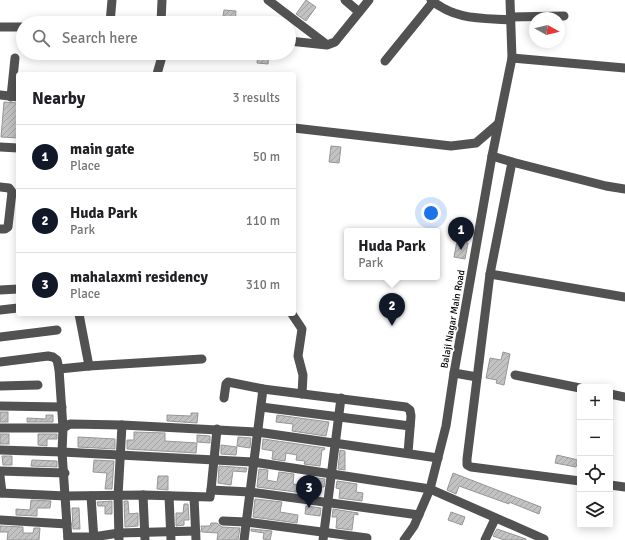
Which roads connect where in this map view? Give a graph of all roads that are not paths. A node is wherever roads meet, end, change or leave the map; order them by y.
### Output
1 (112, 0) edge
2 (162, 0) edge
3 (268, 0) edge
4 (345, 0) edge
5 (368, 0) edge
6 (510, 0) edge
7 (432, 1) edge
8 (359, 12) junction
9 (111, 16) edge
10 (161, 16) edge
11 (289, 16) edge
12 (529, 17) edge
13 (510, 18) junction
14 (296, 21) edge
15 (0, 27) edge
16 (16, 27) edge
17 (296, 42) edge
18 (327, 45) junction
19 (15, 58) dead end
20 (512, 58) junction
21 (161, 60) edge
22 (385, 60) dead end
23 (625, 68) edge
24 (157, 72) edge
25 (0, 95) edge
26 (15, 97) edge
27 (498, 124) junction
28 (296, 128) edge
29 (0, 147) edge
30 (16, 148) edge
31 (492, 156) junction
32 (512, 162) junction
33 (0, 187) edge
34 (625, 189) edge
35 (0, 229) edge
36 (490, 274) junction
37 (16, 289) edge
38 (0, 290) edge
39 (625, 297) edge
40 (16, 308) edge
41 (0, 310) edge
42 (79, 316) edge
43 (293, 316) edge
44 (57, 330) dead end
45 (0, 337) edge
46 (202, 359) dead end
47 (0, 362) edge
48 (89, 366) junction
49 (59, 369) junction
50 (454, 373) junction
51 (515, 375) dead end
52 (477, 377) junction
53 (38, 385) dead end
54 (0, 386) edge
55 (577, 387) edge
56 (263, 389) junction
57 (302, 394) junction
58 (613, 395) edge
59 (625, 397) edge
60 (224, 398) dead end
61 (341, 398) junction
62 (0, 406) edge
63 (62, 407) junction
64 (261, 407) junction
65 (338, 417) junction
66 (122, 425) junction
67 (410, 426) junction
68 (0, 428) edge
69 (63, 428) junction
70 (217, 429) junction
71 (257, 432) junction
72 (335, 444) junction
73 (0, 450) edge
74 (62, 452) junction
75 (408, 453) junction
76 (121, 455) junction
77 (438, 458) junction
78 (214, 460) junction
79 (253, 462) junction
80 (0, 471) edge
81 (65, 473) junction
82 (331, 475) junction
83 (0, 476) edge
84 (577, 482) edge
85 (613, 485) edge
86 (625, 487) edge
87 (430, 489) junction
88 (211, 490) junction
89 (250, 492) junction
90 (1, 493) edge
91 (144, 495) junction
92 (66, 496) junction
93 (91, 496) junction
94 (118, 496) junction
95 (170, 496) junction
96 (194, 497) junction
97 (328, 503) junction
98 (419, 515) junction
99 (495, 519) junction
100 (0, 520) edge
101 (223, 521) dead end
102 (246, 522) junction
103 (67, 524) junction
104 (119, 536) edge
105 (145, 536) edge
106 (171, 536) edge
107 (196, 536) edge
108 (323, 536) edge
109 (68, 538) edge
110 (94, 538) edge
111 (367, 538) dead end
112 (409, 539) edge
113 (544, 539) edge
114 (244, 540) edge
115 (486, 540) edge

1 - 9 street
2 - 10 street
3 - 11 street
4 - 8 street
5 - 8 street
6 - 13 street, Balaji Nagar Main Road
7 - 13 street
7 - 22 street
8 - 18 street
12 - 13 street
13 - 20 street, Balaji Nagar Main Road
14 - 18 street
15 - 16 street
17 - 18 street
19 - 26 street
20 - 23 street
20 - 27 street, Balaji Nagar Main Road
21 - 24 street
25 - 26 street
27 - 28 street
27 - 31 street, Balaji Nagar Main Road
29 - 30 street
31 - 32 street
31 - 50 street, Balaji Nagar Main Road
32 - 34 street
32 - 36 street
33 - 35 street
36 - 39 street
36 - 52 street
37 - 38 street
40 - 41 street
42 - 48 street
43 - 57 street
44 - 45 street
46 - 48 street
47 - 49 street
48 - 49 street
49 - 63 street
50 - 52 street
50 - 77 street, Balaji Nagar Main Road
51 - 55 street
52 - 84 street
53 - 54 street
56 - 57 street
56 - 60 street
56 - 64 street
57 - 61 street
58 - 59 street
61 - 65 street
61 - 67 street
62 - 63 street
63 - 69 street
64 - 65 street
64 - 71 street
65 - 67 street
65 - 72 street
66 - 69 street
66 - 70 street
66 - 76 street
67 - 75 street
68 - 69 street
69 - 74 street
70 - 71 street
70 - 78 street
71 - 72 street
71 - 79 street
72 - 75 street
72 - 82 street
73 - 74 street
74 - 76 street
74 - 81 street
75 - 77 street
76 - 78 street
76 - 94 street
77 - 87 street, Balaji Nagar Main Road
78 - 79 street
78 - 88 street
79 - 82 street
79 - 89 street
80 - 81 street
81 - 92 street
82 - 87 street
82 - 97 street
83 - 90 street
85 - 86 street
87 - 98 street, Balaji Nagar Main Road
87 - 99 street
88 - 89 street
88 - 96 street
89 - 97 street
89 - 102 street
90 - 92 street
91 - 94 street
91 - 95 street
91 - 105 street
92 - 93 street
92 - 103 street
93 - 94 street
93 - 110 street
94 - 104 street
95 - 96 street
95 - 106 street
96 - 107 street
97 - 98 street
97 - 108 street
98 - 112 street, Balaji Nagar Main Road
99 - 113 street
99 - 115 street
100 - 103 street
101 - 102 street
102 - 108 street
102 - 114 street
103 - 109 street
104 - 105 street
104 - 110 street
105 - 106 street
106 - 107 street
108 - 111 street
109 - 110 street

